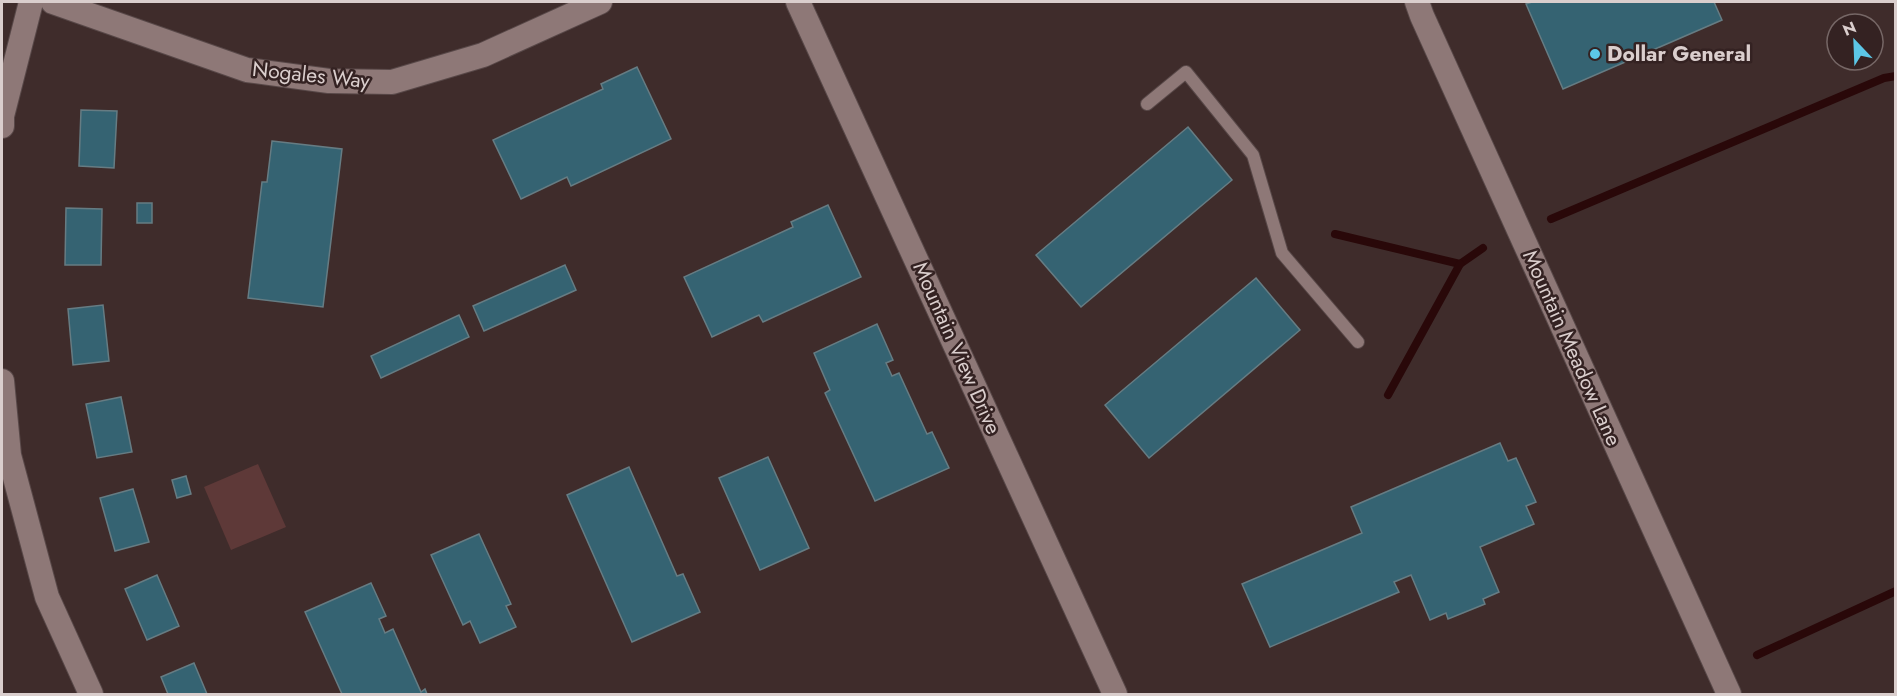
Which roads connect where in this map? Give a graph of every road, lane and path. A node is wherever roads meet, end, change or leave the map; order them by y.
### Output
1 (32, 2) edge
2 (53, 2) edge
3 (600, 2) edge
4 (798, 2) edge
5 (1417, 2) edge
6 (1147, 104) dead end
7 (2, 126) edge
8 (1358, 342) dead end
9 (2, 381) edge
10 (91, 694) edge
11 (1115, 694) edge
12 (1729, 694) edge

1 - 7 street
2 - 3 street, Nogales Way
4 - 11 street, Mountain View Drive
5 - 12 street, Mountain Meadow Lane
6 - 8 lane
9 - 10 street

